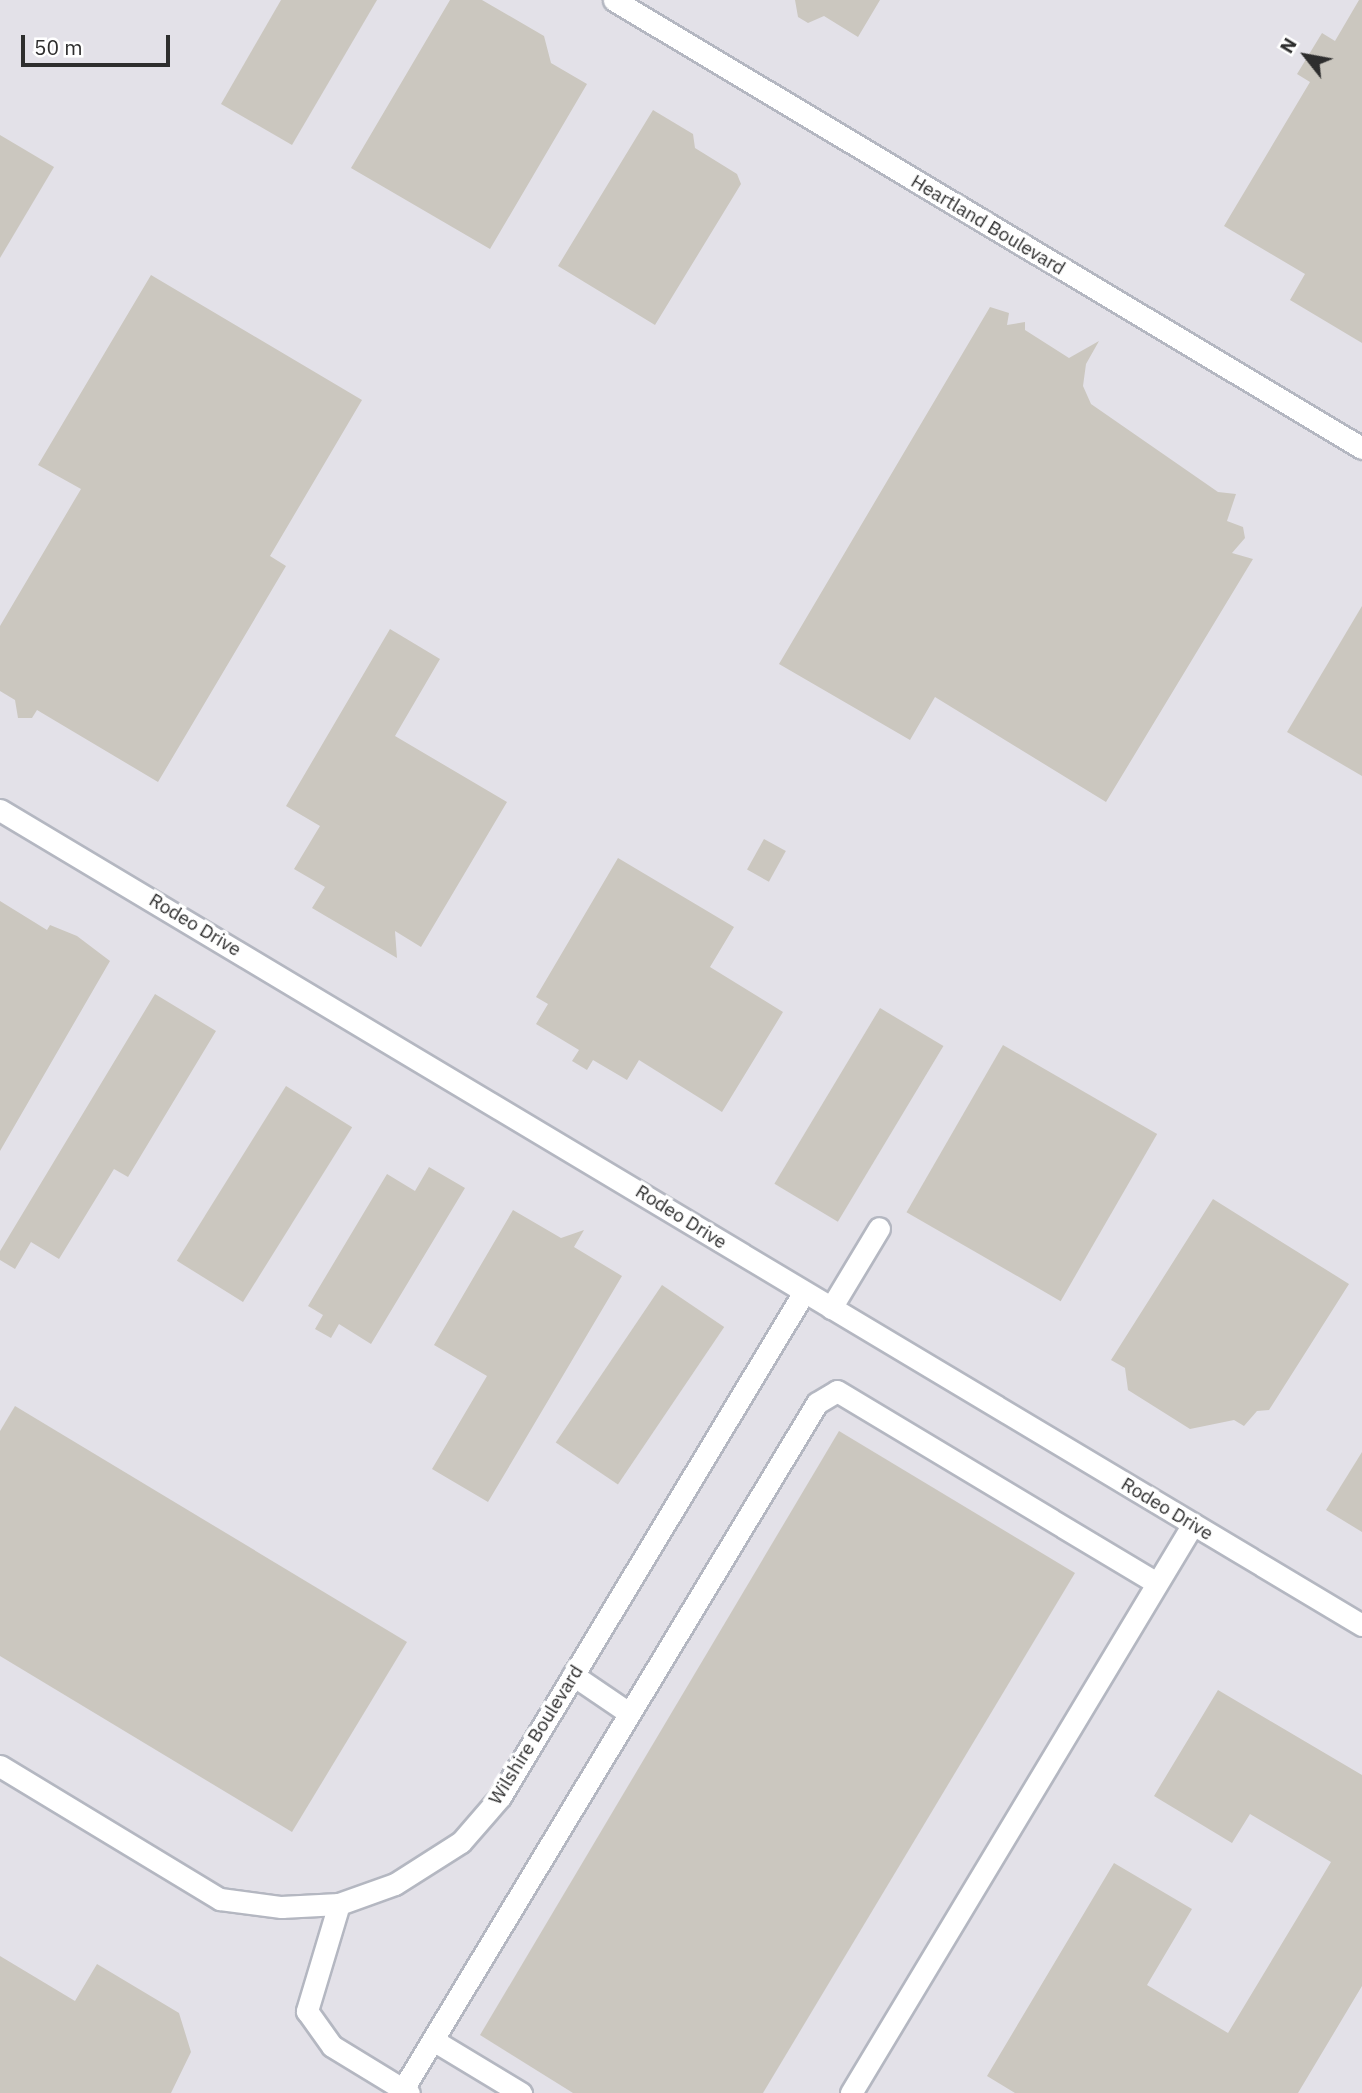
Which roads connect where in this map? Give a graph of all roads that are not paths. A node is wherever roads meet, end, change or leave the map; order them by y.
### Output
1 (614, 0) edge
2 (1362, 448) edge
3 (0, 810) edge
4 (879, 1227) dead end
5 (804, 1292) junction
6 (831, 1308) junction
7 (1194, 1524) junction
8 (1157, 1583) junction
9 (1362, 1625) edge
10 (573, 1675) junction
11 (629, 1713) junction
12 (0, 1766) edge
13 (339, 1904) junction
14 (433, 2040) junction
15 (406, 2091) edge
16 (521, 2093) edge
17 (851, 2093) edge

1 - 2 street, Heartland Boulevard
3 - 5 street, Rodeo Drive
4 - 6 street
5 - 6 street, Rodeo Drive
5 - 10 street, Wilshire Boulevard
6 - 7 street, Rodeo Drive
7 - 8 street
7 - 9 street, Rodeo Drive
8 - 11 street
8 - 17 street
10 - 11 street
10 - 13 street, Wilshire Boulevard
11 - 14 street
12 - 13 street, Wilshire Boulevard
13 - 15 street
14 - 15 street
14 - 16 street

